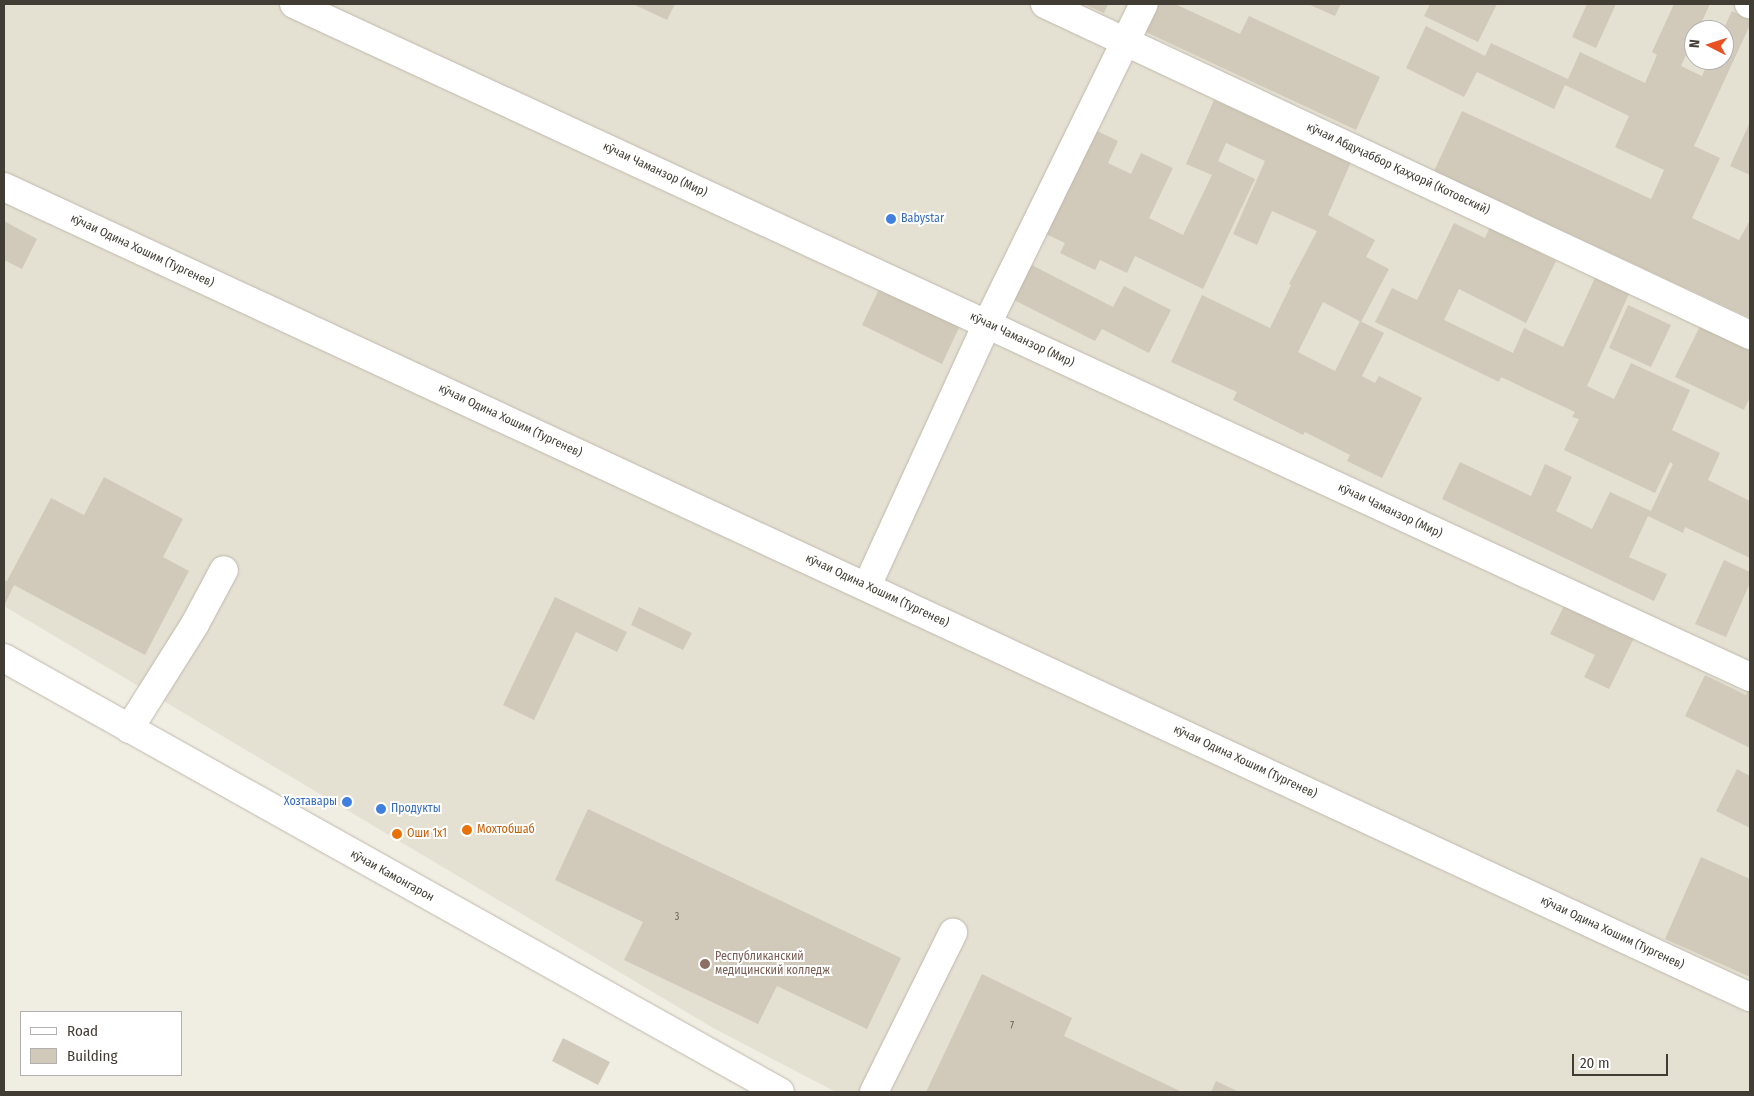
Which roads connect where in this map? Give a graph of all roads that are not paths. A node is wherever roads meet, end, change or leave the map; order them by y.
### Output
1 (294, 4) edge
2 (1045, 4) edge
3 (1144, 4) edge
4 (1126, 42) junction
5 (4, 187) edge
6 (987, 324) junction
7 (1750, 335) edge
8 (224, 570) dead end
9 (867, 586) junction
10 (4, 658) edge
11 (1750, 678) edge
12 (129, 729) junction
13 (953, 934) dead end
14 (1750, 997) edge
15 (780, 1092) edge
16 (874, 1092) edge

1 - 6 street, кӯчаи Чаманзор (Мир)
2 - 4 street, кӯчаи Абдуҷаббор Қаҳҳорӣ (Котовский)
3 - 4 street
4 - 6 street
4 - 7 street, кӯчаи Абдуҷаббор Қаҳҳорӣ (Котовский)
5 - 9 street, кӯчаи Одина Хошим (Тургенев)
6 - 9 street
6 - 11 street, кӯчаи Чаманзор (Мир)
8 - 12 street
9 - 14 street, кӯчаи Одина Хошим (Тургенев)
10 - 12 street, кӯчаи Камонгарон
12 - 15 street, кӯчаи Камонгарон
13 - 16 street

